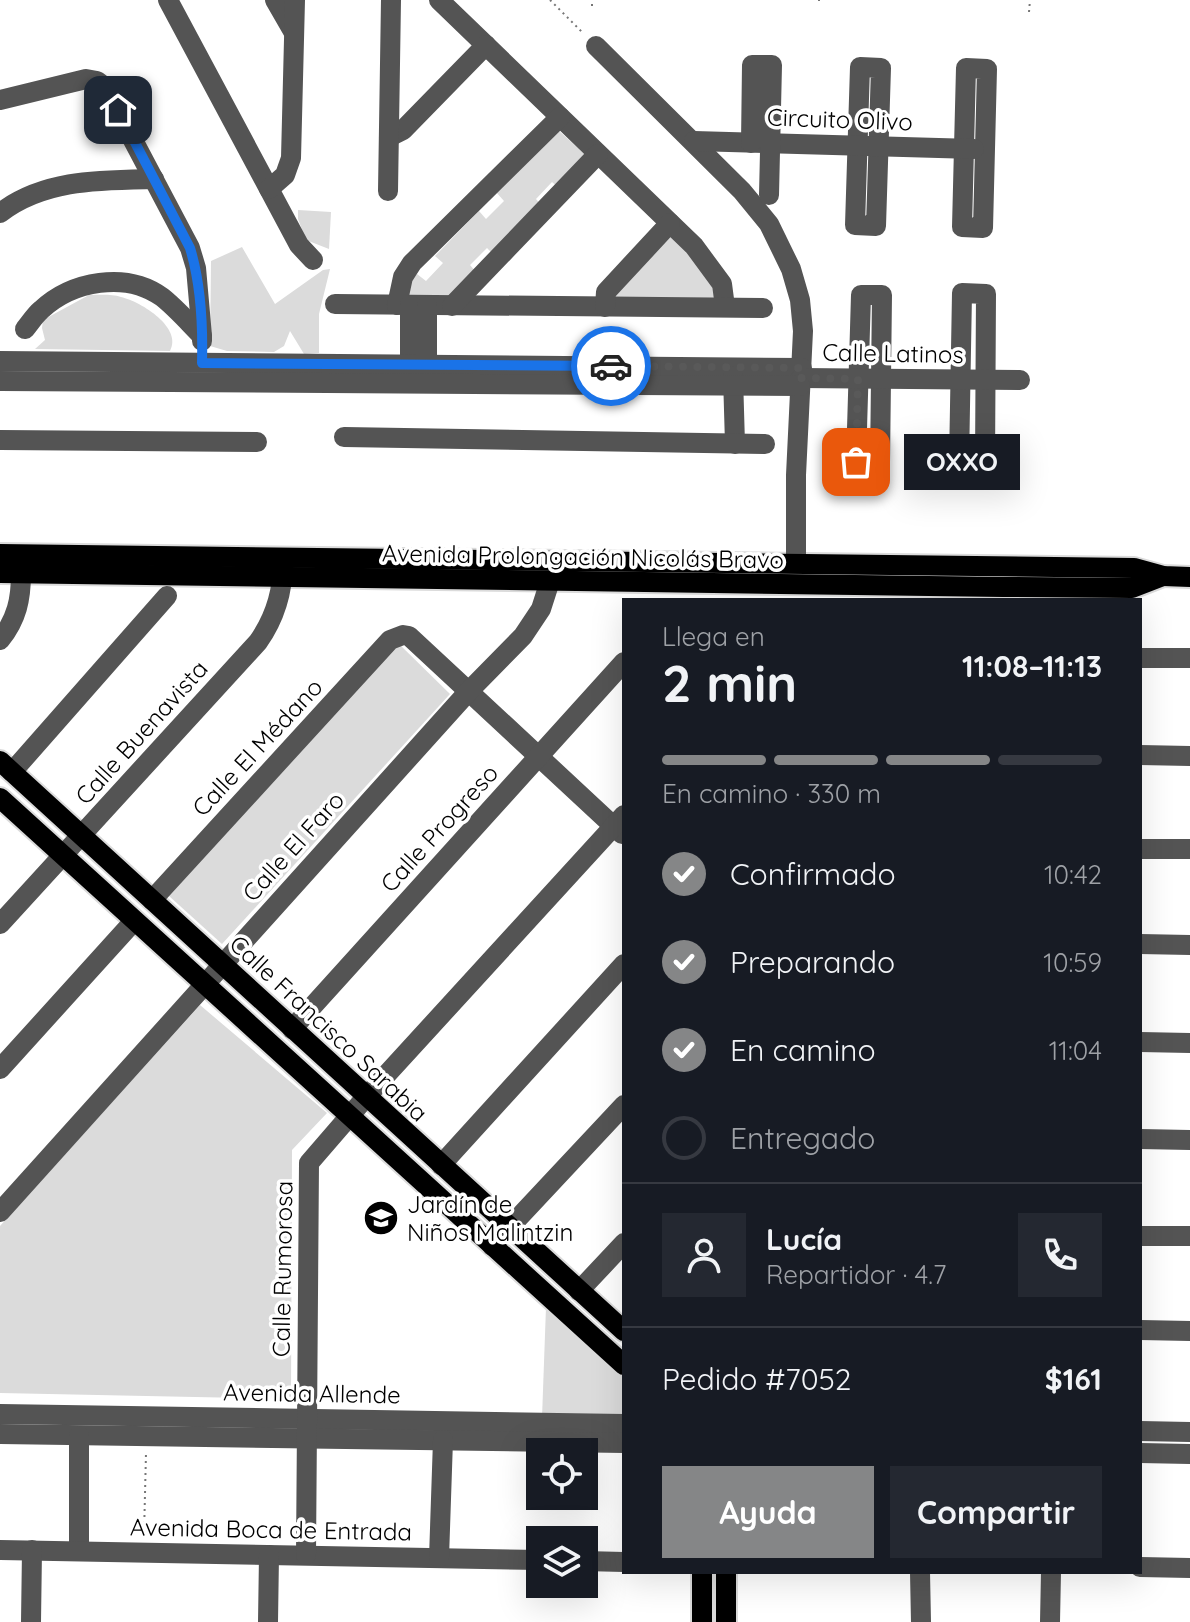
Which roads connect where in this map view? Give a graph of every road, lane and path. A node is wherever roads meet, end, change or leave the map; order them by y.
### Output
1 (168, 0) edge
2 (275, 0) edge
3 (295, 0) edge
4 (391, 0) edge
5 (439, 0) edge
6 (550, 0) edge
7 (592, 0) edge
8 (1030, 0) edge
9 (592, 6) dead end
10 (1029, 12) dead end
11 (294, 33) junction
12 (486, 45) junction
13 (596, 46) joint
14 (0, 100) edge
15 (560, 117) junction
16 (389, 137) junction
17 (694, 141) junction
18 (761, 143) junction
19 (857, 146) junction
20 (879, 147) junction
21 (964, 149) junction
22 (985, 149) junction
23 (598, 154) junction
24 (154, 179) junction
25 (269, 189) junction
26 (388, 191) dead end
27 (769, 195) dead end
28 (0, 213) edge
29 (670, 223) junction
30 (313, 260) dead end
31 (335, 304) dead end
32 (412, 305) junction
33 (452, 306) junction
34 (605, 307) junction
35 (725, 307) junction
36 (763, 308) dead end
37 (25, 329) dead end
38 (202, 336) junction
39 (0, 361) edge
40 (201, 372) junction
41 (419, 373) junction
42 (728, 377) junction
43 (801, 377) junction
44 (858, 379) junction
45 (881, 379) junction
46 (961, 380) junction
47 (985, 380) junction
48 (1020, 380) dead end
49 (0, 381) edge
50 (344, 437) dead end
51 (0, 440) edge
52 (257, 442) dead end
53 (730, 444) junction
54 (765, 444) dead end
55 (0, 554) edge
56 (284, 556) junction
57 (796, 563) junction
58 (0, 573) edge
59 (21, 573) junction
60 (1163, 576) junction
61 (283, 577) junction
62 (1190, 577) edge
63 (550, 581) junction
64 (797, 593) edge
65 (1003, 594) edge
66 (167, 596) dead end
67 (0, 640) edge
68 (1142, 658) edge
69 (1190, 658) edge
70 (622, 664) edge
71 (468, 692) junction
72 (1142, 755) edge
73 (1190, 756) edge
74 (538, 758) junction
75 (6, 766) edge
76 (0, 798) edge
77 (621, 826) edge
78 (81, 836) junction
79 (1142, 849) edge
80 (1190, 849) edge
81 (63, 855) junction
82 (152, 900) junction
83 (134, 921) junction
84 (0, 924) edge
85 (1142, 944) edge
86 (1190, 945) edge
87 (222, 964) junction
88 (622, 966) edge
89 (203, 984) junction
90 (292, 1029) junction
91 (1142, 1042) edge
92 (1190, 1043) edge
93 (0, 1069) edge
94 (366, 1097) junction
95 (622, 1107) edge
96 (348, 1117) junction
97 (1142, 1139) edge
98 (1190, 1140) edge
99 (441, 1165) junction
100 (0, 1212) edge
101 (510, 1227) junction
102 (1142, 1236) edge
103 (1190, 1236) edge
104 (622, 1245) edge
105 (492, 1246) junction
106 (579, 1291) junction
107 (622, 1329) edge
108 (1142, 1330) edge
109 (1190, 1331) edge
110 (622, 1363) edge
111 (0, 1414) edge
112 (622, 1424) edge
113 (307, 1429) junction
114 (1142, 1431) edge
115 (1190, 1432) edge
116 (0, 1434) edge
117 (79, 1436) junction
118 (146, 1436) junction
119 (443, 1440) junction
120 (622, 1443) edge
121 (1142, 1453) edge
122 (1190, 1454) edge
123 (0, 1550) edge
124 (32, 1550) junction
125 (79, 1551) junction
126 (143, 1552) junction
127 (269, 1555) junction
128 (306, 1555) junction
129 (439, 1558) junction
130 (526, 1560) edge
131 (598, 1561) edge
132 (622, 1562) edge
133 (1142, 1567) edge
134 (1190, 1568) edge
135 (702, 1574) edge
136 (726, 1574) edge
137 (920, 1574) edge
138 (1051, 1574) edge
139 (31, 1622) edge
140 (268, 1622) edge
141 (702, 1622) edge
142 (726, 1622) edge
143 (921, 1622) edge
144 (1050, 1622) edge

1 - 25 street
2 - 11 street
3 - 11 street
4 - 16 street
5 - 12 street
6 - 13 path
7 - 9 path
8 - 10 path
11 - 25 street
12 - 15 street
12 - 16 street
13 - 17 street
14 - 24 street
15 - 23 street
15 - 32 street
16 - 26 street
17 - 18 street, Circuito Olivo
17 - 43 street
18 - 19 street, Circuito Olivo
18 - 27 street
19 - 20 street, Circuito Olivo
19 - 20 street
19 - 20 street
20 - 21 street, Circuito Olivo
21 - 22 street, Circuito Olivo
21 - 22 street
21 - 22 street
23 - 29 street
23 - 33 street
24 - 28 street
24 - 38 street
25 - 30 street
29 - 34 street
29 - 35 street
31 - 32 street
32 - 33 street
32 - 41 street
33 - 34 street
34 - 35 street
35 - 36 street
37 - 38 street
38 - 40 street
39 - 40 street
40 - 41 street, Calle Latinos
40 - 49 street
41 - 42 street, Calle Latinos
42 - 43 street, Calle Latinos
42 - 53 street
43 - 44 street, Calle Latinos
43 - 57 street
44 - 45 street, Calle Latinos
44 - 45 street
44 - 45 street
45 - 46 street, Calle Latinos
46 - 47 street, Calle Latinos
46 - 47 street
46 - 47 street
47 - 48 street, Calle Latinos
50 - 53 street
51 - 52 street
53 - 54 street
55 - 56 main road, Avenida Prolongación Nicolás Bravo
56 - 57 main road, Avenida Prolongación Nicolás Bravo
56 - 61 street, Calle Buenavista
57 - 60 main road, Avenida Prolongación Nicolás Bravo
57 - 64 main road
58 - 59 main road, Avenida Prolongación Nicolás Bravo
59 - 61 main road, Avenida Prolongación Nicolás Bravo
59 - 67 street
60 - 62 main road, Avenida Prolongación Nicolás Bravo
60 - 65 main road, Avenida Prolongación Nicolás Bravo
61 - 63 main road, Avenida Prolongación Nicolás Bravo
61 - 78 street, Calle Buenavista
63 - 64 main road, Avenida Prolongación Nicolás Bravo
63 - 71 street, Calle El Faro
64 - 65 main road, Avenida Prolongación Nicolás Bravo
66 - 75 street
68 - 69 street
70 - 74 street, Calle Progreso
71 - 74 street
71 - 82 street, Calle El Médano
71 - 87 street, Calle El Faro
72 - 73 street
74 - 77 street
74 - 90 street, Calle Progreso
75 - 78 main road, Calle Francisco Sarabia
76 - 81 main road
77 - 94 street, Calle Rumorosa
78 - 81 street, Calle Buenavista
78 - 82 main road, Calle Francisco Sarabia
79 - 80 street
81 - 83 main road
81 - 84 street, Calle Buenavista
82 - 87 main road, Calle Francisco Sarabia
83 - 89 main road
83 - 93 street
85 - 86 street
87 - 89 street, Calle El Faro
87 - 90 main road, Calle Francisco Sarabia
88 - 99 street
89 - 96 main road
89 - 100 street, Calle El Faro
90 - 94 main road, Calle Francisco Sarabia
91 - 92 street
94 - 96 street, Calle Rumorosa
94 - 99 main road, Calle Francisco Sarabia
95 - 101 street
96 - 105 main road
96 - 113 street, Calle Rumorosa
97 - 98 street
99 - 101 main road, Calle Francisco Sarabia
101 - 105 street
101 - 106 main road, Calle Francisco Sarabia
102 - 103 street
104 - 106 street
105 - 110 main road
106 - 107 main road, Calle Francisco Sarabia
108 - 109 street
111 - 113 street, Avenida Allende
112 - 113 street, Avenida Allende
113 - 118 street, Avenida Allende
113 - 119 street, Avenida Allende
113 - 128 street, Calle Rumorosa
114 - 115 street
116 - 117 street, Avenida Allende
117 - 118 street, Avenida Allende
117 - 125 street
118 - 126 path
119 - 120 street, Avenida Allende
119 - 129 street
121 - 122 street
123 - 124 street, Avenida Boca de Entrada
124 - 125 street, Avenida Boca de Entrada
124 - 139 street
125 - 126 street, Avenida Boca de Entrada
126 - 127 street, Avenida Boca de Entrada
127 - 128 street, Avenida Boca de Entrada
127 - 140 street
128 - 129 street, Avenida Boca de Entrada
129 - 130 street, Avenida Boca de Entrada
131 - 132 street
133 - 134 street
135 - 141 main road
136 - 142 main road
137 - 143 street
138 - 144 street

